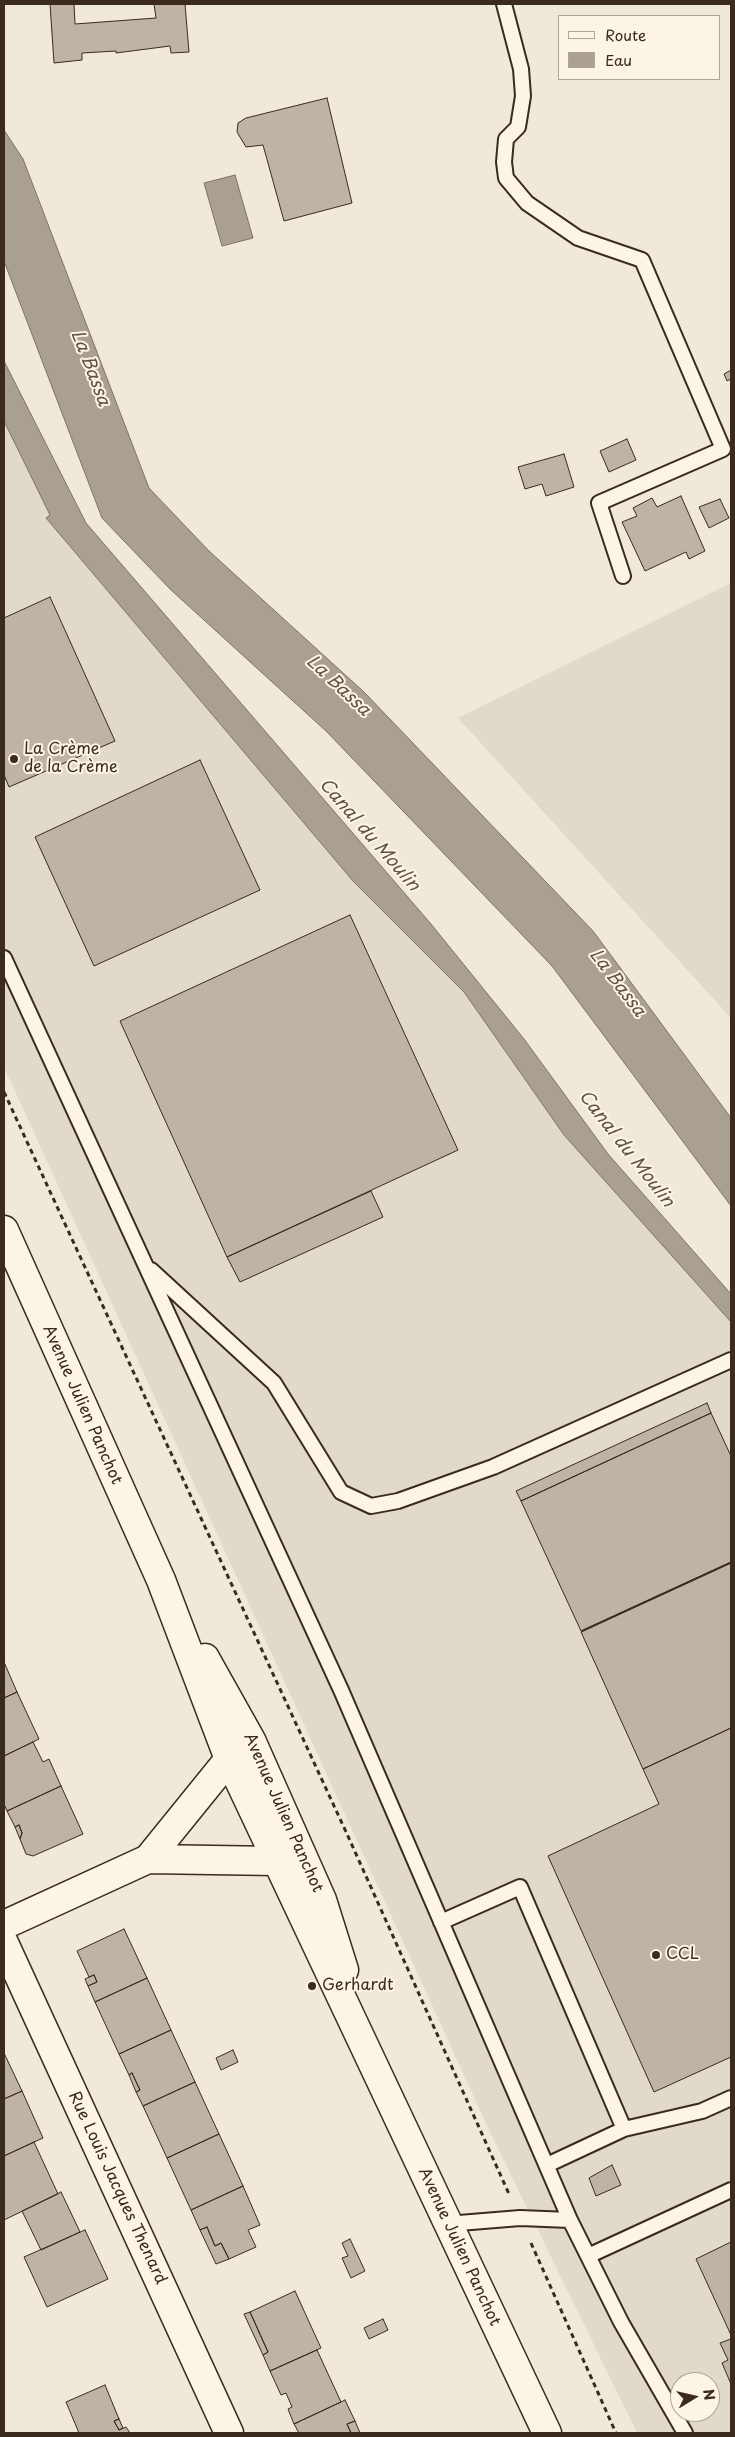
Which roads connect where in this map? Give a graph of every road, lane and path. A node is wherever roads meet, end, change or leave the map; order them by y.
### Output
1 (504, 4) edge
2 (623, 576) dead end
3 (4, 958) edge
4 (4, 1092) edge
5 (4, 1230) edge
6 (147, 1266) junction
7 (731, 1360) edge
8 (161, 1580) junction
9 (229, 1759) junction
10 (148, 1859) junction
11 (276, 1860) junction
12 (441, 1922) junction
13 (4, 1925) edge
14 (4, 1943) edge
15 (372, 2060) junction
16 (731, 2098) edge
17 (624, 2129) junction
18 (546, 2165) junction
19 (731, 2190) edge
20 (520, 2218) junction
21 (570, 2220) junction
22 (447, 2224) junction
23 (588, 2256) junction
24 (229, 2433) edge
25 (547, 2433) edge
26 (616, 2433) edge
27 (685, 2433) edge

1 - 2 lane
3 - 6 lane
4 - 20 path
5 - 8 main road, Avenue Julien Panchot
6 - 7 lane
6 - 12 lane
8 - 9 main road, Avenue Julien Panchot
8 - 15 main road, Avenue Julien Panchot
9 - 10 main road
9 - 11 main road, Avenue Julien Panchot
10 - 11 main road
10 - 13 main road
11 - 15 main road, Avenue Julien Panchot
12 - 17 lane
12 - 18 lane
14 - 24 main road, Rue Louis Jacques Thenard
15 - 22 main road, Avenue Julien Panchot
16 - 17 lane
17 - 18 lane
18 - 21 lane
19 - 23 lane
20 - 21 lane
20 - 22 lane
20 - 26 path
21 - 23 lane
22 - 25 main road, Avenue Julien Panchot
23 - 27 lane

